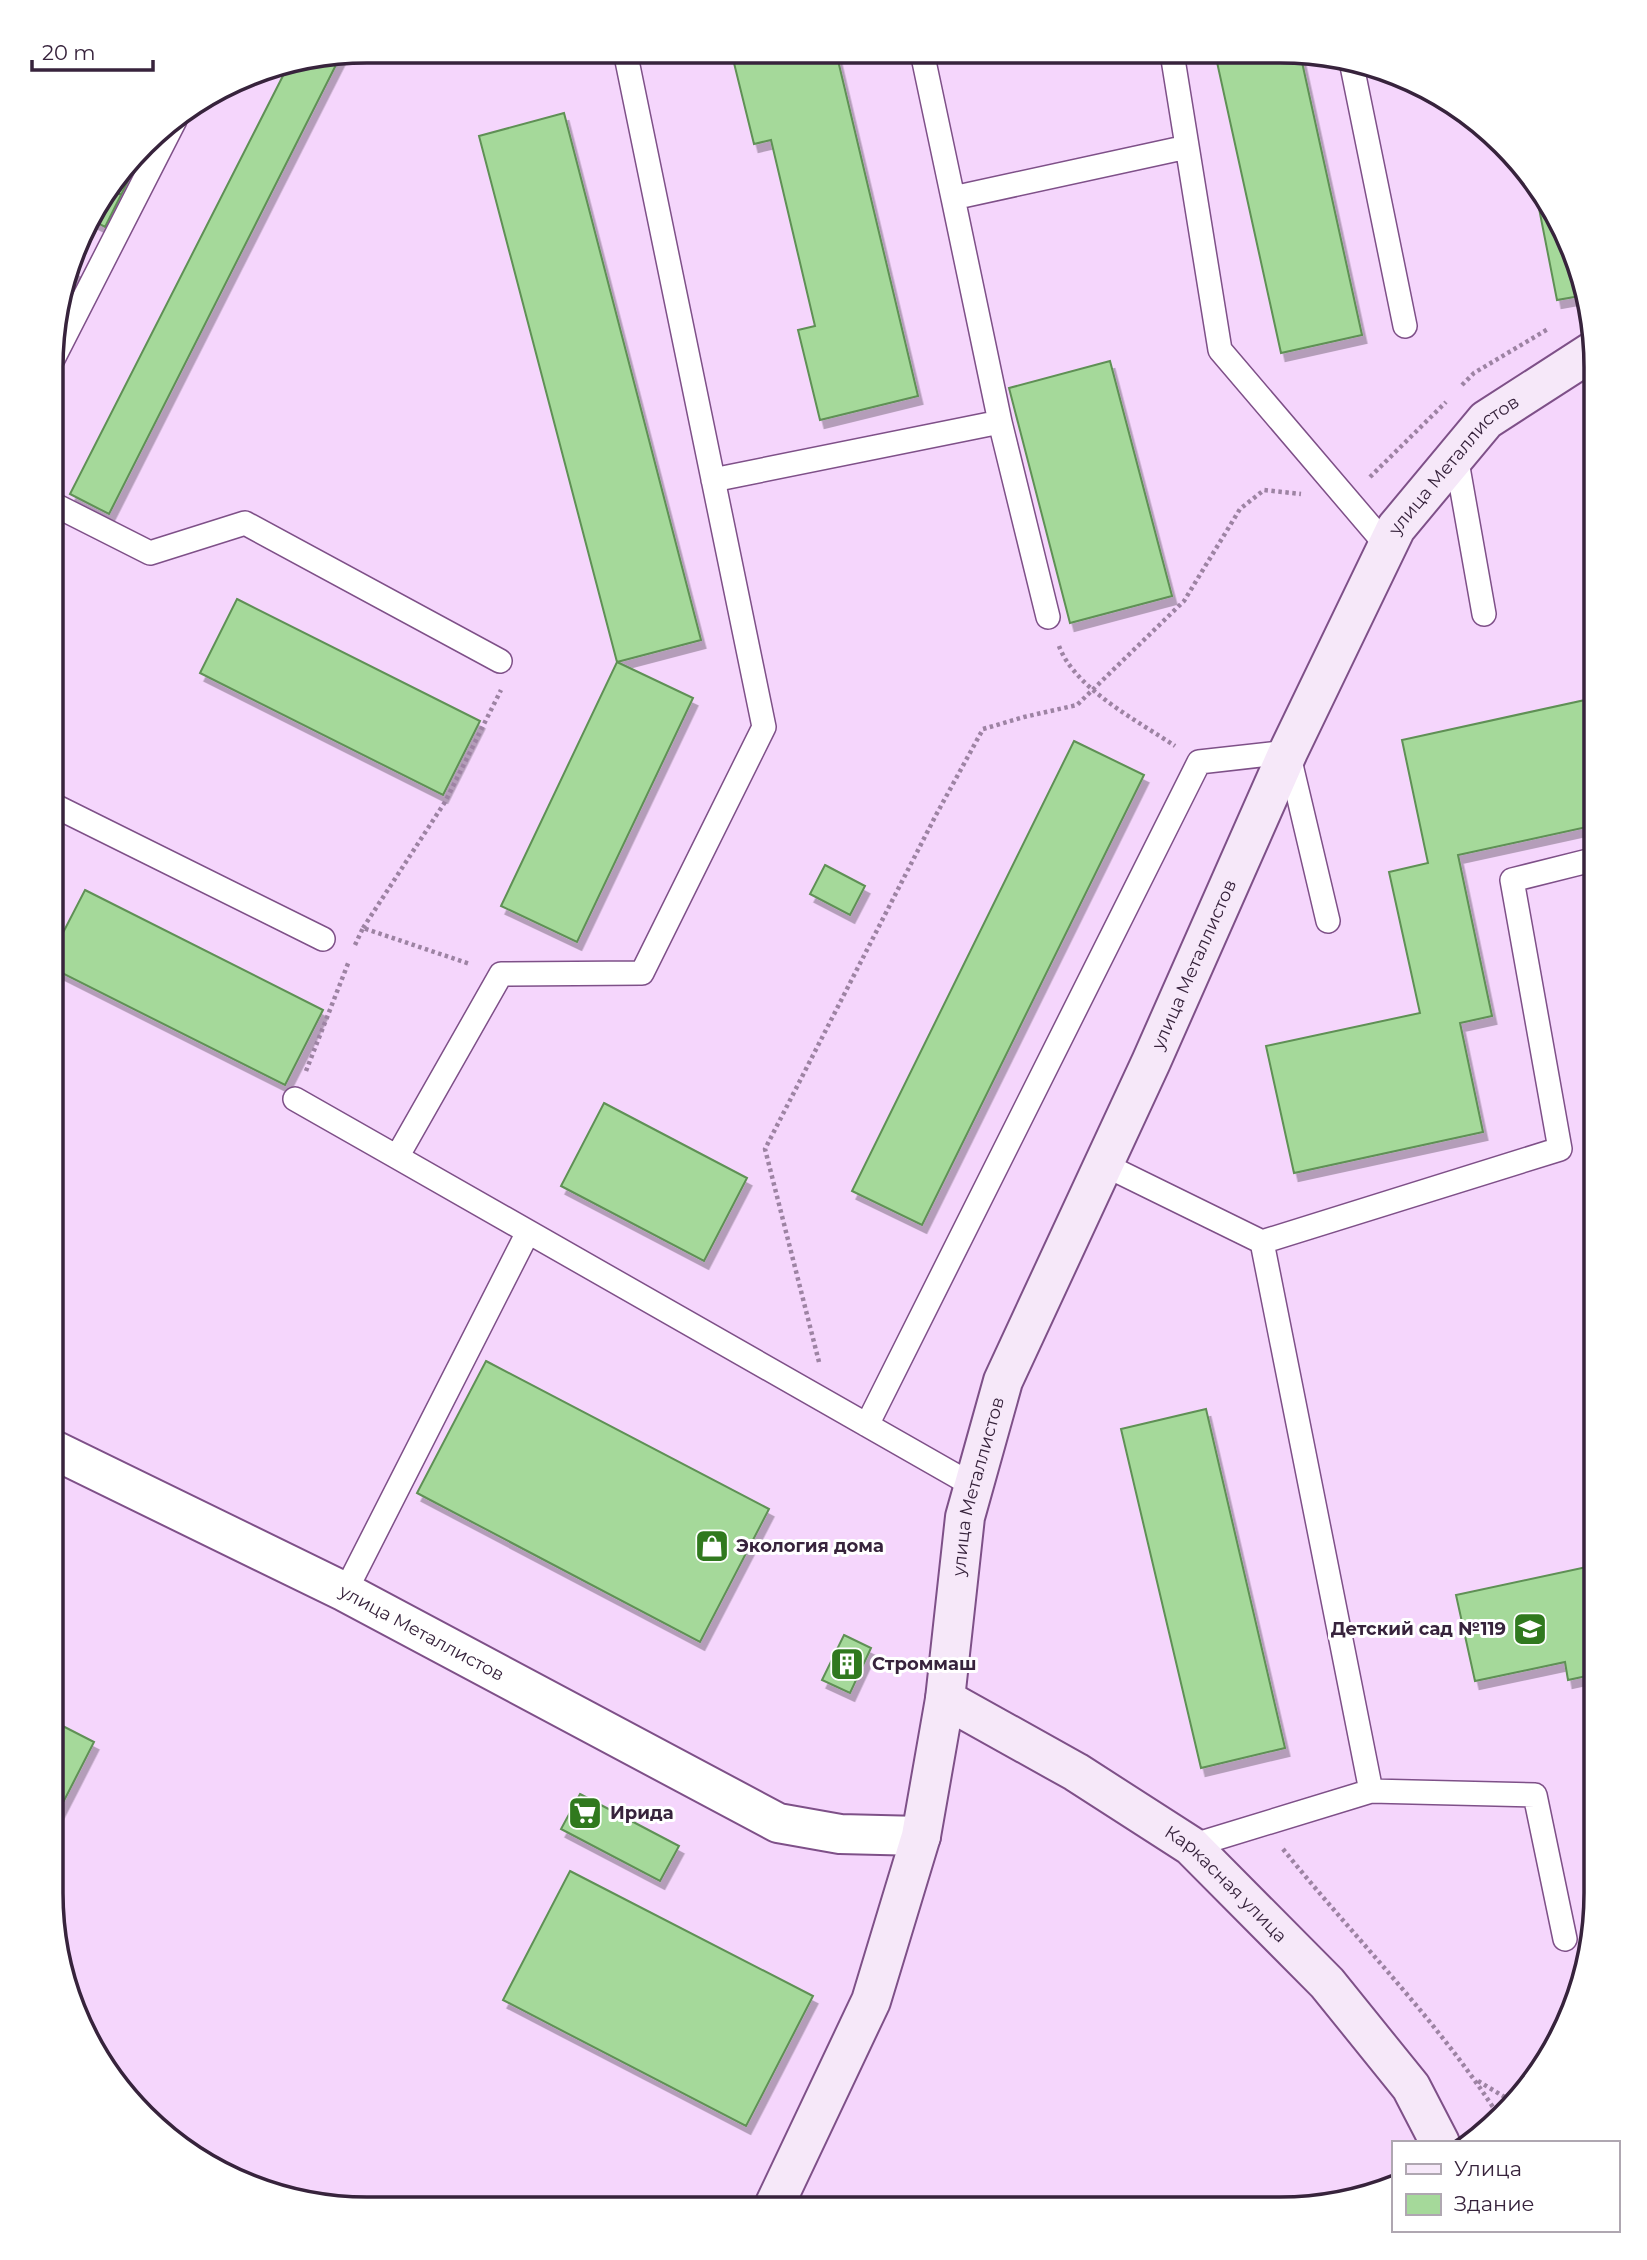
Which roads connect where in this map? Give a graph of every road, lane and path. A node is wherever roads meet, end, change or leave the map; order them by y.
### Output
1 (627, 63) edge
2 (924, 63) edge
3 (1174, 63) edge
4 (1353, 72) edge
5 (165, 140) edge
6 (1187, 147) junction
7 (953, 198) junction
8 (1559, 324) dead end
9 (1405, 326) dead end
10 (65, 335) edge
11 (1583, 357) edge
12 (1000, 422) junction
13 (1457, 456) junction
14 (713, 480) junction
15 (1348, 500) junction
16 (63, 509) edge
17 (1388, 547) junction
18 (1484, 614) dead end
19 (1048, 617) joint
20 (500, 661) joint
21 (1093, 691) junction
22 (1288, 752) junction
23 (1199, 762) junction
24 (63, 810) edge
25 (1584, 862) edge
26 (1328, 921) dead end
27 (363, 928) junction
28 (323, 939) dead end
29 (501, 974) junction
30 (295, 1099) joint
31 (397, 1157) junction
32 (1103, 1164) junction
33 (528, 1232) junction
34 (1262, 1242) junction
35 (830, 1404) junction
36 (866, 1425) junction
37 (63, 1454) edge
38 (974, 1486) junction
39 (345, 1592) junction
40 (944, 1699) junction
41 (1371, 1791) junction
42 (1263, 1824) junction
43 (921, 1836) junction
44 (1191, 1846) junction
45 (1565, 1939) dead end
46 (1475, 2079) junction
47 (1505, 2097) edge
48 (1494, 2109) edge
49 (1439, 2141) edge
50 (778, 2197) edge

1 - 14 lane
2 - 7 lane
3 - 6 lane
4 - 9 lane
5 - 10 lane
6 - 7 lane
6 - 15 lane
7 - 12 lane
8 - 15 path
11 - 13 main road, улица Металлистов
12 - 14 lane
12 - 19 lane
13 - 17 main road, улица Металлистов
13 - 18 lane
14 - 29 lane
15 - 17 lane
15 - 21 path
16 - 20 lane
17 - 22 main road, улица Металлистов
19 - 21 path
20 - 27 path
21 - 23 path
21 - 35 path
22 - 23 lane
22 - 26 lane
22 - 32 main road, улица Металлистов
23 - 36 lane
24 - 28 lane
25 - 34 lane
27 - 29 path
27 - 30 path
29 - 31 lane
30 - 31 lane
31 - 33 lane
32 - 34 lane
32 - 38 main road, улица Металлистов
33 - 35 lane
33 - 39 lane
34 - 41 lane
35 - 36 lane
36 - 38 lane
37 - 39 street, улица Металлистов
38 - 40 main road, улица Металлистов
39 - 43 street, улица Металлистов
40 - 43 main road, улица Металлистов
40 - 44 main road, Каркасная улица
41 - 42 lane
41 - 45 lane
42 - 44 lane
42 - 46 path
43 - 50 main road
44 - 49 main road, Каркасная улица
46 - 47 path
46 - 48 path

